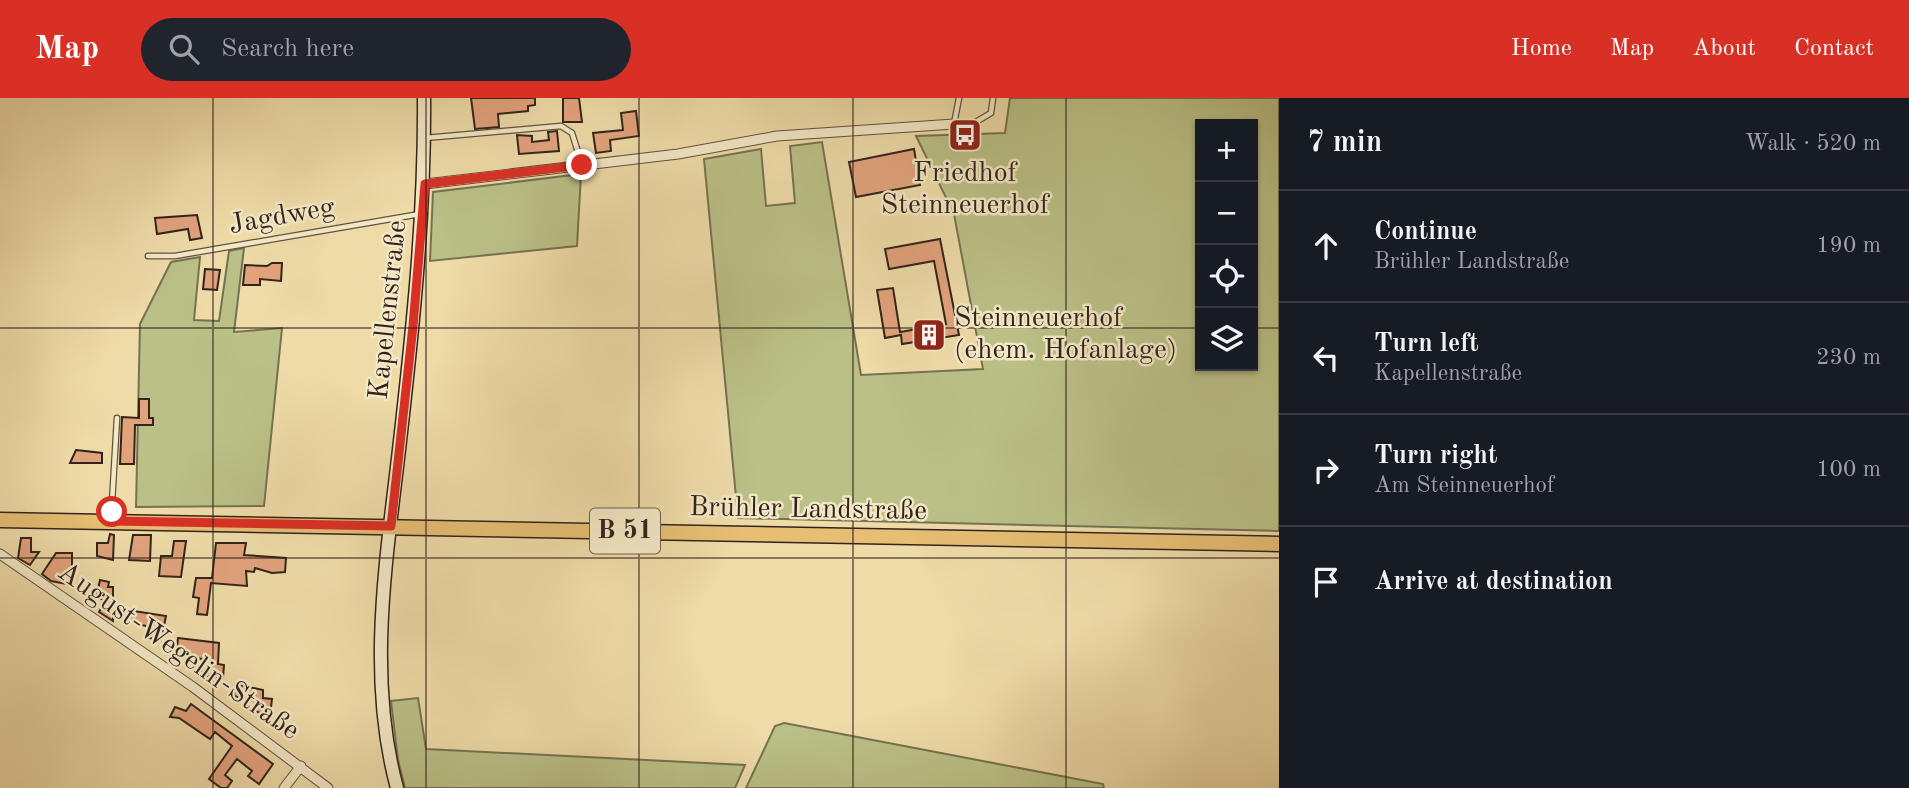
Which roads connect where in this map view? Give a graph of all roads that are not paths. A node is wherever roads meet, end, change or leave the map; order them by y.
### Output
1 (424, 98) edge
2 (959, 98) edge
3 (993, 98) edge
4 (954, 124) junction
5 (424, 138) junction
6 (582, 165) junction
7 (425, 184) junction
8 (423, 214) junction
9 (148, 256) dead end
10 (117, 418) dead end
11 (0, 520) edge
12 (111, 521) junction
13 (391, 526) junction
14 (1279, 544) edge
15 (0, 554) edge
16 (301, 766) junction
17 (284, 788) edge
18 (328, 788) edge
19 (397, 788) edge

1 - 5 main road, Kapellenstraße
2 - 4 lane
3 - 4 lane
4 - 6 street
5 - 6 lane
5 - 7 main road, Kapellenstraße
6 - 7 street
7 - 8 main road, Kapellenstraße
8 - 9 lane, Jagdweg
8 - 13 main road, Kapellenstraße
10 - 12 lane
11 - 12 main road, Brühler Landstraße / B 51
12 - 13 main road, Brühler Landstraße / B 51
13 - 14 main road, Brühler Landstraße / B 51
13 - 19 main road, Kapellenstraße
15 - 16 street, August-Wegelin-Straße
16 - 17 street
16 - 18 street, August-Wegelin-Straße

